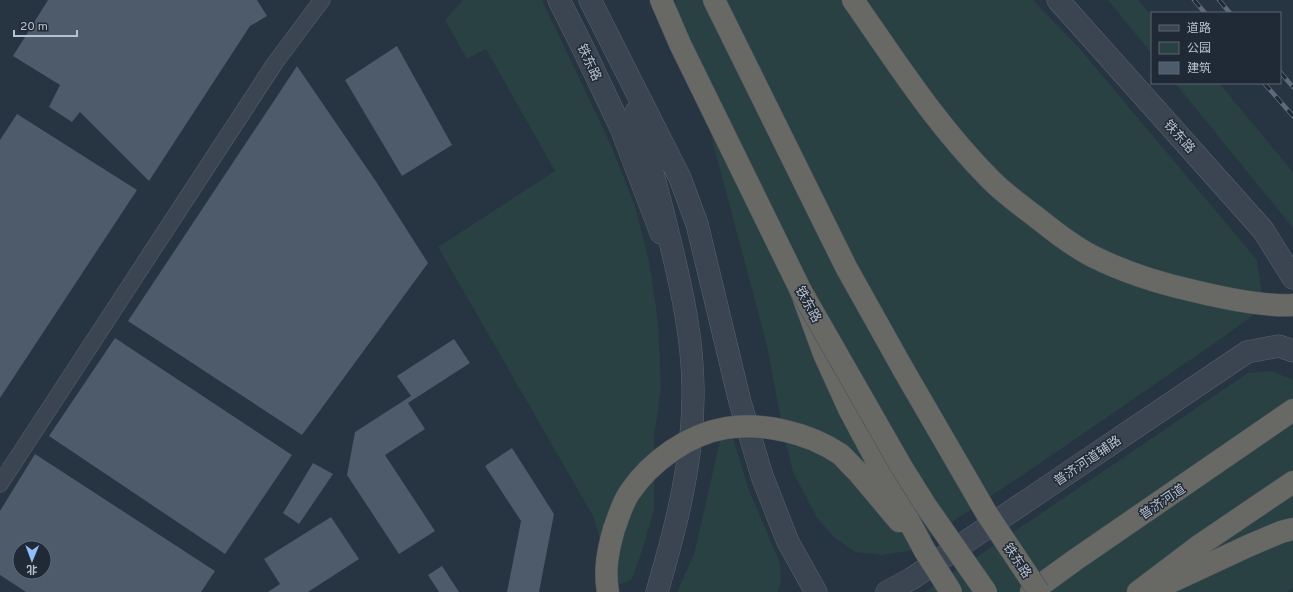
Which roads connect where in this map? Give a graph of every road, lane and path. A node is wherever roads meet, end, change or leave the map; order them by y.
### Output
1 (322, 0) edge
2 (559, 0) edge
3 (590, 0) edge
4 (661, 0) edge
5 (714, 0) edge
6 (853, 0) edge
7 (1058, 0) edge
8 (623, 65) junction
9 (1293, 278) edge
10 (680, 282) junction
11 (802, 292) junction
12 (1293, 305) edge
13 (1293, 350) edge
14 (1293, 410) edge
15 (1293, 482) edge
16 (0, 484) edge
17 (1293, 529) edge
18 (925, 551) junction
19 (608, 592) edge
20 (657, 592) edge
21 (816, 592) edge
22 (887, 592) edge
23 (951, 592) edge
24 (986, 592) edge
25 (1031, 592) edge
26 (1039, 592) edge
27 (1138, 592) edge
28 (1150, 592) edge

1 - 16 street
2 - 10 street, 铁东路
3 - 8 street, 铁东路
4 - 11 highway, 铁东路
5 - 26 highway, 铁东路, bridge
6 - 12 highway
7 - 9 street, 铁东路
8 - 10 street, 铁东路
8 - 21 street, 铁东路
10 - 20 street, 铁东路
11 - 18 highway, bridge
11 - 24 highway, 铁东路, bridge
13 - 22 street, 普济河道辅路
14 - 25 highway, 普济河道
15 - 27 highway
17 - 28 highway
18 - 19 highway, bridge
18 - 23 highway, bridge

